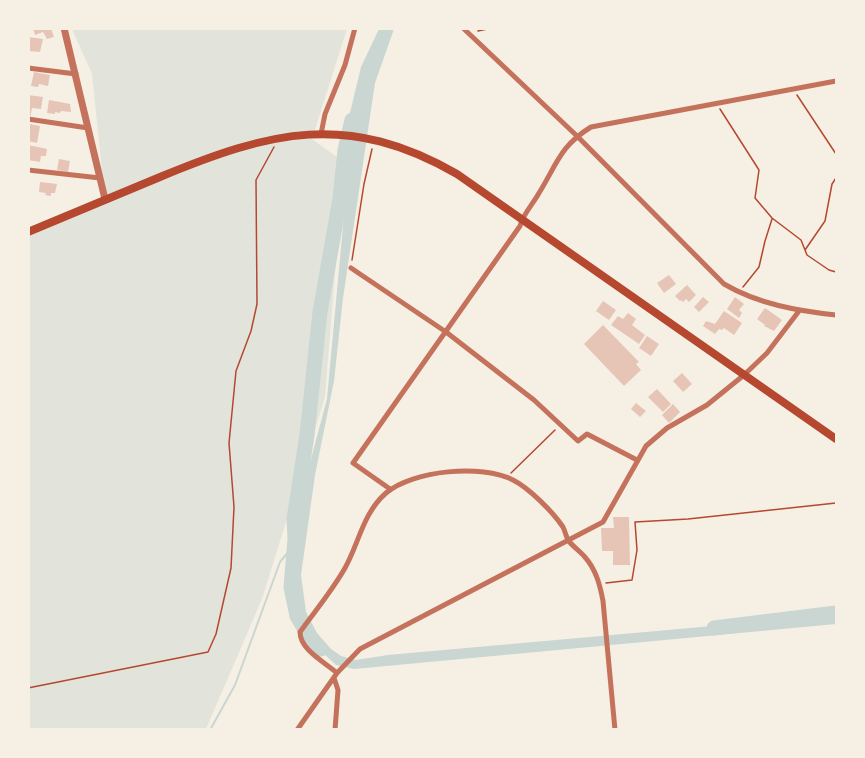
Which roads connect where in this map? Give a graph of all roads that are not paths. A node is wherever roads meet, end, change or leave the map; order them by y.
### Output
1 (64, 28) edge
2 (355, 28) edge
3 (465, 31) edge
4 (30, 68) edge
5 (76, 74) junction
6 (28, 75) edge
7 (837, 81) edge
8 (28, 119) edge
9 (88, 128) junction
10 (321, 134) junction
11 (577, 136) junction
12 (28, 170) edge
13 (100, 178) junction
14 (105, 199) junction
15 (522, 219) junction
16 (28, 232) edge
17 (351, 268) road end
18 (799, 311) junction
19 (837, 315) edge
20 (446, 332) junction
21 (744, 375) junction
22 (837, 439) edge
23 (637, 460) junction
24 (390, 489) junction
25 (568, 540) junction
26 (337, 674) junction
27 (297, 729) edge
28 (335, 729) edge
29 (615, 729) edge

1 - 5 street
2 - 10 street
3 - 11 street
4 - 5 street
4 - 6 street
5 - 9 street
7 - 11 street
8 - 9 street
9 - 13 street
10 - 14 main road
10 - 15 main road
11 - 15 street
11 - 18 street
12 - 13 street
13 - 14 street
14 - 16 main road
15 - 20 street
15 - 21 main road
17 - 20 street
18 - 19 street
18 - 21 street
20 - 23 street
20 - 24 street
21 - 22 main road
21 - 23 street
23 - 25 street
24 - 25 street
24 - 26 street
25 - 26 street
25 - 29 street
26 - 27 street
26 - 28 street

